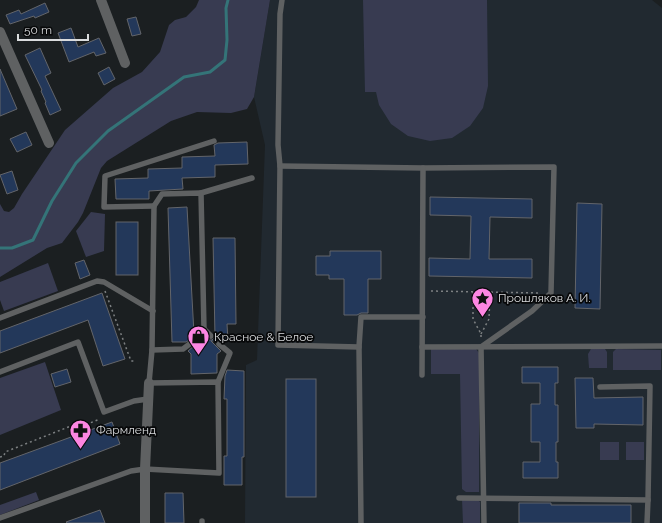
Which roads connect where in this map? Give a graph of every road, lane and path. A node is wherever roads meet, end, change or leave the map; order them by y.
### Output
1 (101, 0) edge
2 (282, 0) edge
3 (0, 32) edge
4 (125, 63) dead end
5 (214, 141) dead end
6 (50, 143) dead end
7 (280, 166) junction
8 (423, 168) junction
9 (252, 178) dead end
10 (201, 193) junction
11 (154, 206) junction
12 (423, 290) junction
13 (105, 291) dead end
14 (473, 292) junction
15 (490, 292) junction
16 (551, 293) junction
17 (153, 311) junction
18 (423, 317) junction
19 (0, 318) edge
20 (204, 329) junction
21 (481, 334) junction
22 (211, 336) dead end
23 (197, 337) dead end
24 (191, 344) dead end
25 (219, 344) dead end
26 (662, 346) edge
27 (359, 347) junction
28 (422, 347) junction
29 (481, 347) junction
30 (152, 350) junction
31 (136, 361) dead end
32 (0, 372) edge
33 (422, 375) dead end
34 (218, 382) junction
35 (148, 383) junction
36 (600, 386) dead end
37 (148, 398) junction
38 (105, 417) dead end
39 (0, 457) edge
40 (145, 469) junction
41 (459, 498) dead end
42 (484, 498) junction
43 (648, 500) junction
44 (0, 518) edge
45 (145, 523) edge
46 (361, 523) edge
47 (484, 523) edge
48 (647, 523) edge

1 - 4 street
2 - 7 lane
3 - 6 street
5 - 11 lane
7 - 8 lane
7 - 27 lane
8 - 12 lane
8 - 16 lane
9 - 10 lane
10 - 11 lane
10 - 20 lane
11 - 17 lane
12 - 14 path
12 - 18 lane
13 - 31 path
14 - 15 path
14 - 21 path
15 - 16 path
15 - 21 path
16 - 29 lane
17 - 19 lane
17 - 30 lane
18 - 27 lane
18 - 28 lane
20 - 22 lane
20 - 23 lane
21 - 29 path
24 - 30 lane
25 - 34 lane
26 - 29 lane
27 - 46 lane
28 - 29 lane
28 - 33 lane
29 - 42 lane
30 - 35 lane
32 - 37 lane
34 - 35 lane
34 - 40 lane
35 - 37 street
36 - 43 lane
37 - 40 street
38 - 39 path
40 - 44 lane
40 - 45 street
41 - 42 lane
42 - 43 lane
42 - 47 lane
43 - 48 lane

